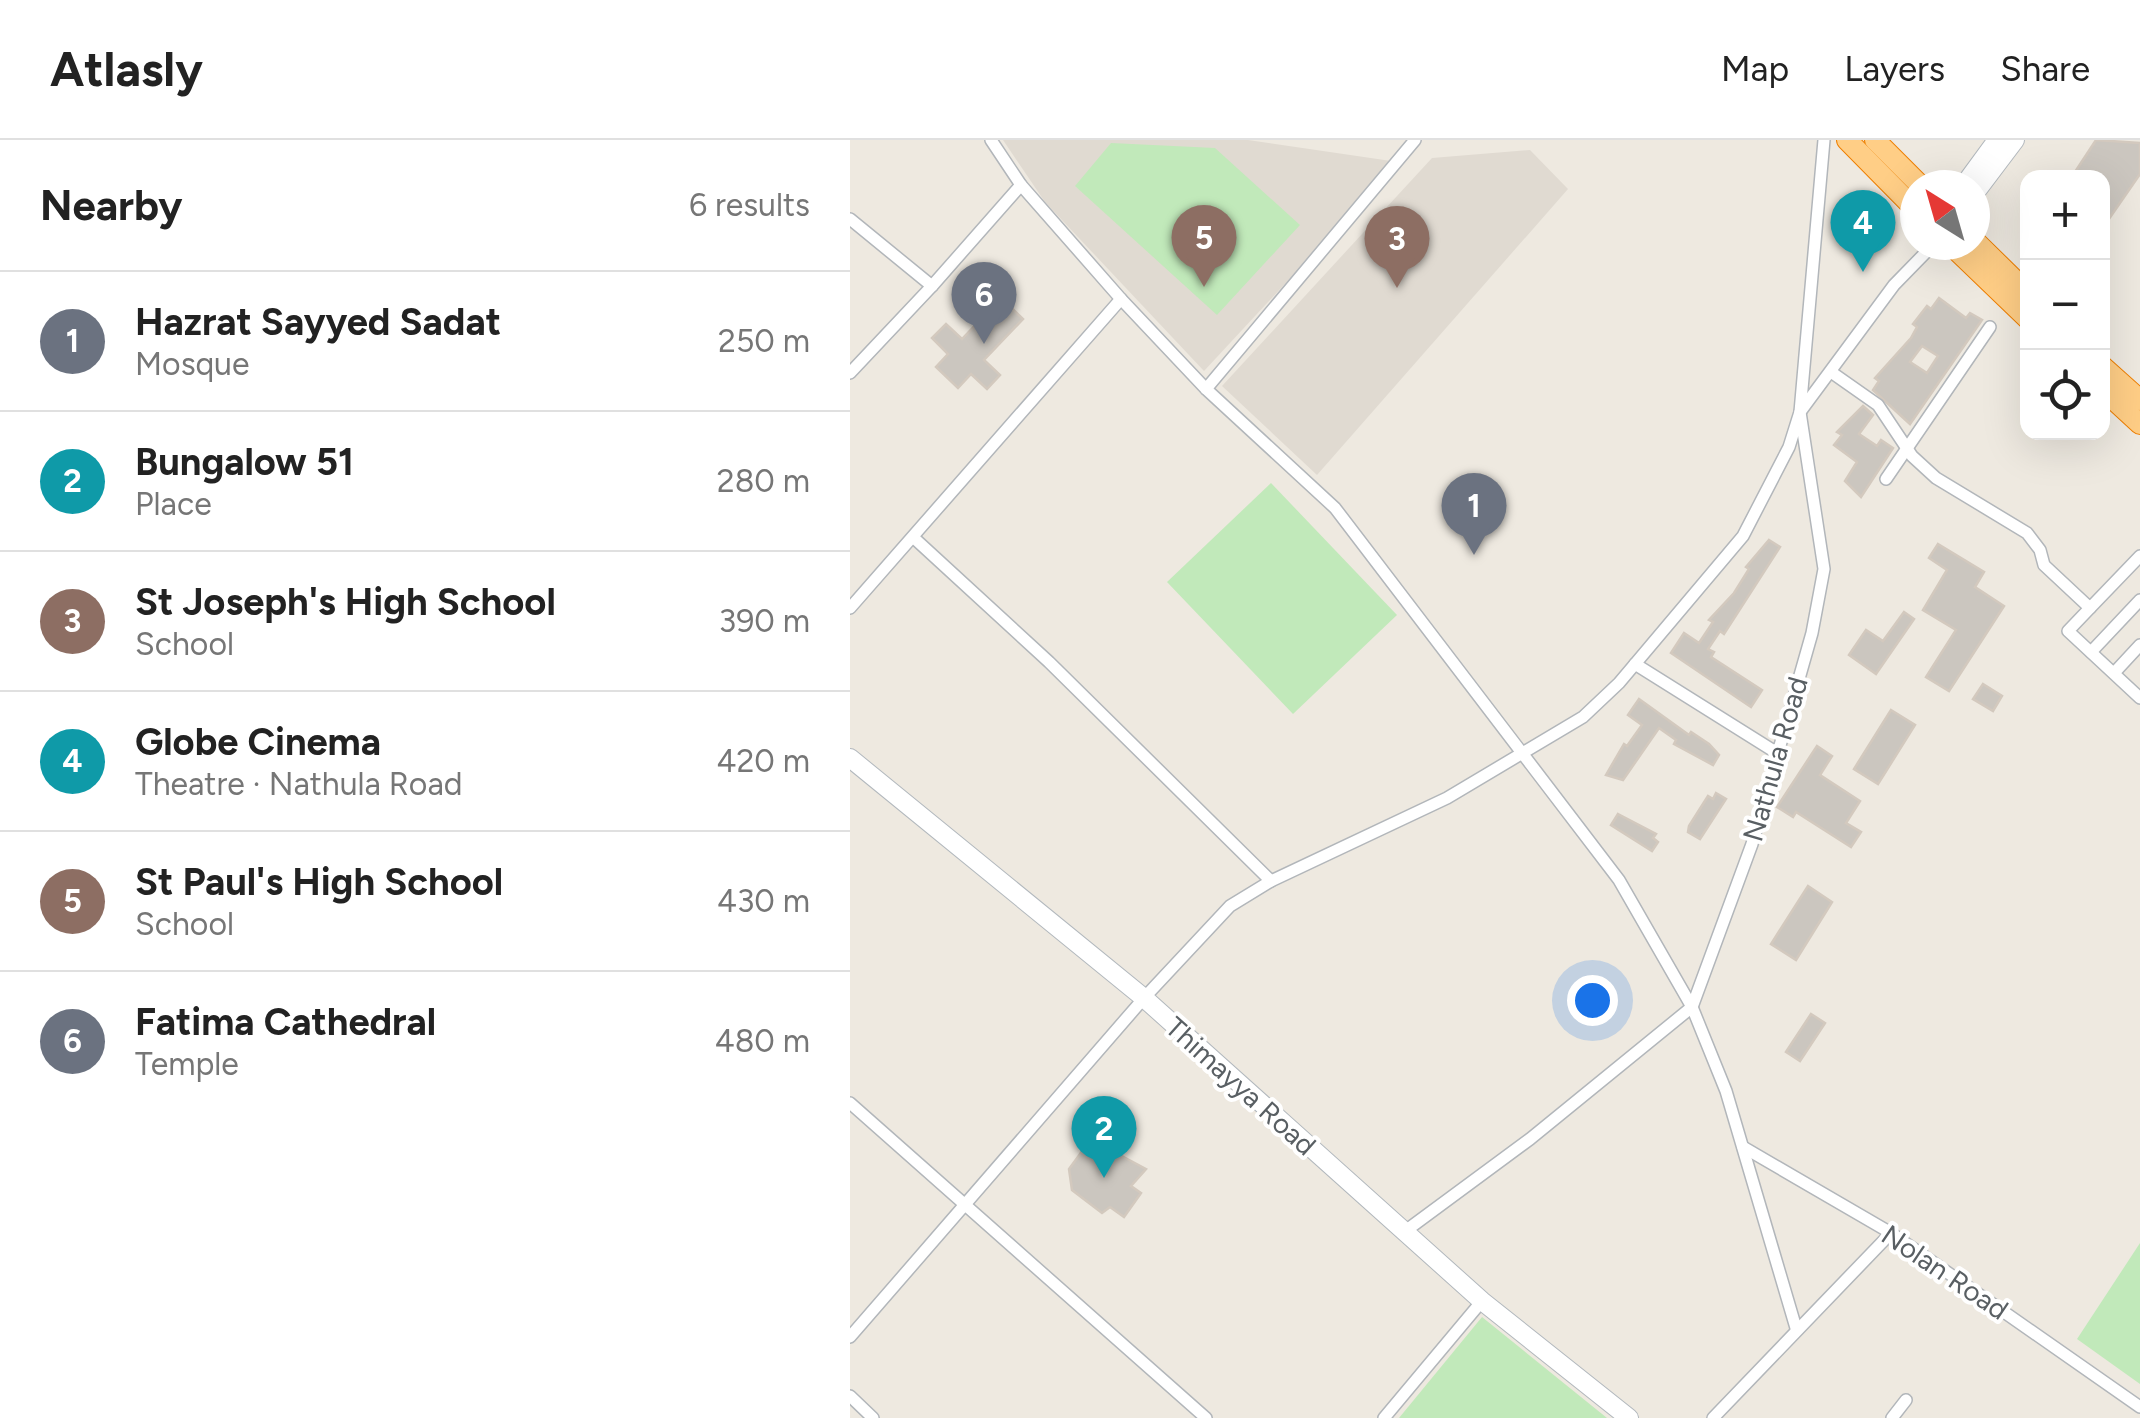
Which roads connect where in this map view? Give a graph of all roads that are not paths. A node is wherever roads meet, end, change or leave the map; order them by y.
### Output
1 (991, 140) edge
2 (1415, 140) edge
3 (1824, 140) edge
4 (1847, 140) edge
5 (1875, 140) edge
6 (1997, 140) edge
7 (2015, 140) edge
8 (1905, 170) edge
9 (1975, 170) edge
10 (1990, 173) edge
11 (1021, 185) junction
12 (1900, 194) edge
13 (850, 220) edge
14 (1990, 255) edge
15 (1919, 260) edge
16 (1967, 260) edge
17 (2020, 284) edge
18 (932, 286) junction
19 (1121, 299) junction
20 (2020, 311) edge
21 (1990, 328) dead end
22 (1831, 372) junction
23 (850, 373) edge
24 (2110, 373) edge
25 (1206, 389) junction
26 (2110, 396) edge
27 (2140, 400) edge
28 (1800, 412) junction
29 (2140, 424) edge
30 (1907, 448) junction
31 (1886, 480) dead end
32 (914, 538) junction
33 (2140, 556) edge
34 (2140, 600) edge
35 (850, 608) edge
36 (2090, 608) junction
37 (2140, 645) edge
38 (2091, 652) junction
39 (1636, 664) junction
40 (2114, 673) junction
41 (2139, 694) edge
42 (1521, 753) junction
43 (1777, 754) junction
44 (850, 758) edge
45 (1271, 881) junction
46 (1144, 998) junction
47 (1692, 1007) junction
48 (850, 1103) edge
49 (1742, 1147) junction
50 (968, 1204) junction
51 (1404, 1232) junction
52 (1890, 1233) junction
53 (1482, 1301) junction
54 (1796, 1328) junction
55 (850, 1338) edge
56 (850, 1396) edge
57 (1906, 1400) dead end
58 (2140, 1407) edge
59 (873, 1418) edge
60 (1206, 1418) edge
61 (1384, 1418) edge
62 (1629, 1418) edge
63 (1713, 1418) edge
64 (1892, 1418) edge

1 - 11 street
2 - 25 street
3 - 28 street, Nathula Road
4 - 12 highway
5 - 8 highway
6 - 9 street
7 - 10 street
11 - 18 street
11 - 19 street
13 - 18 street
14 - 17 highway
15 - 22 street
16 - 20 highway
18 - 23 street
19 - 25 street
19 - 32 street
21 - 30 street
22 - 28 street
22 - 30 street
24 - 27 highway
25 - 42 street
26 - 29 highway
28 - 39 street
28 - 43 street, Nathula Road
30 - 31 street
30 - 36 street
32 - 35 street
32 - 45 street
33 - 36 street
34 - 38 street
36 - 38 street
37 - 40 street
38 - 40 street
39 - 42 street
39 - 43 street
40 - 41 street
42 - 45 street
42 - 47 street
43 - 47 street, Nathula Road
44 - 46 street, Thimayya Road
45 - 46 street
46 - 50 street
46 - 51 street, Thimayya Road
47 - 49 street
47 - 51 street
48 - 50 street
49 - 52 street, Nolan Road
49 - 54 street
50 - 55 street
50 - 60 street
51 - 53 street, Thimayya Road
52 - 54 street
52 - 58 street, Nolan Road
53 - 61 street
53 - 62 street, Thimayya Road
54 - 63 street
56 - 59 street
57 - 64 street

